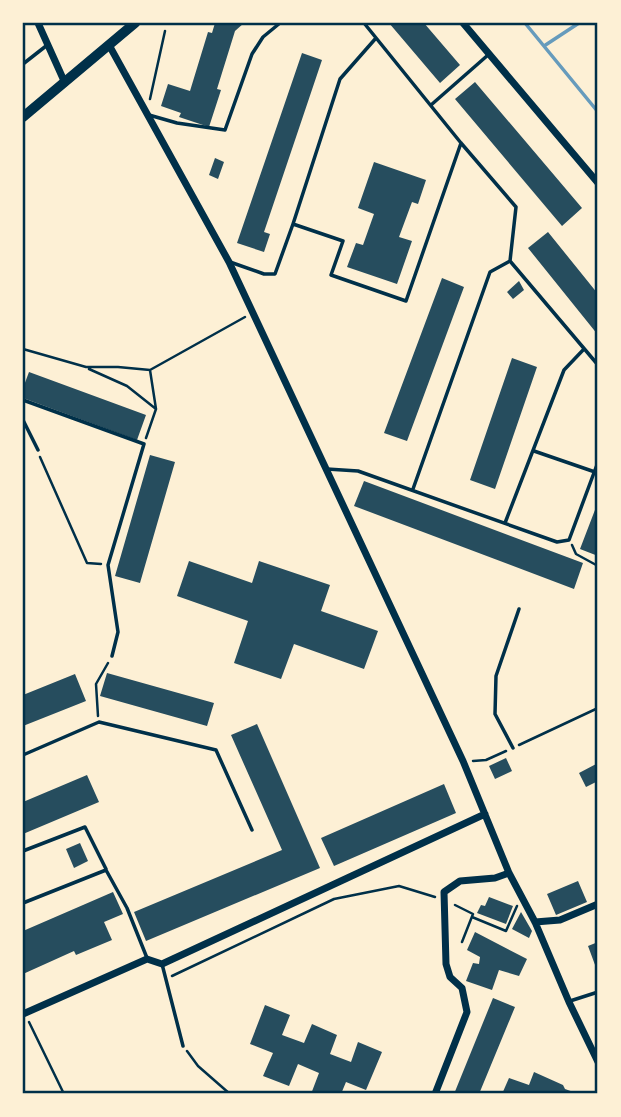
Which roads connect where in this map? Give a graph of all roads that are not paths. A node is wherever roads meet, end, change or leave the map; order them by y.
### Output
1 (38, 23) edge
2 (135, 23) edge
3 (280, 23) edge
4 (364, 23) edge
5 (463, 23) edge
6 (376, 38) junction
7 (48, 44) junction
8 (108, 45) junction
9 (489, 54) junction
10 (23, 64) edge
11 (65, 83) junction
12 (430, 105) junction
13 (147, 115) junction
14 (23, 117) edge
15 (461, 143) junction
16 (598, 183) edge
17 (293, 224) junction
18 (510, 261) junction
19 (229, 262) junction
20 (584, 349) junction
21 (598, 365) edge
22 (23, 400) edge
23 (23, 420) edge
24 (38, 450) road end
25 (533, 450) junction
26 (598, 462) edge
27 (326, 469) junction
28 (594, 472) junction
29 (412, 490) junction
30 (505, 523) junction
31 (519, 609) dead end
32 (112, 656) road end
33 (513, 748) road end
34 (23, 755) edge
35 (485, 814) junction
36 (252, 830) dead end
37 (23, 851) edge
38 (106, 870) junction
39 (509, 873) junction
40 (23, 903) edge
41 (598, 904) edge
42 (535, 922) junction
43 (147, 959) junction
44 (162, 964) junction
45 (598, 992) edge
46 (569, 1002) junction
47 (23, 1014) edge
48 (183, 1046) road end
49 (598, 1062) edge
50 (435, 1094) edge

1 - 7 street
2 - 8 main road
3 - 13 lane
4 - 6 lane
5 - 9 street
6 - 12 lane
6 - 17 lane
7 - 10 lane
7 - 11 street
8 - 11 main road
8 - 13 street
9 - 12 lane
9 - 16 street
11 - 14 main road
12 - 15 lane
13 - 19 street
15 - 17 lane
15 - 18 lane
17 - 19 lane
18 - 20 lane
18 - 29 lane
19 - 27 street
20 - 21 lane
20 - 25 lane
22 - 32 lane
23 - 24 lane
25 - 28 lane
25 - 30 lane
26 - 28 lane
27 - 29 lane
27 - 35 street
28 - 30 lane
29 - 30 lane
31 - 33 lane
34 - 36 lane
35 - 39 street
35 - 44 street
37 - 38 lane
38 - 40 lane
38 - 43 lane
39 - 42 street
39 - 50 street
41 - 42 street
42 - 46 street
43 - 44 street
43 - 47 street
44 - 48 lane
45 - 46 lane
46 - 49 street

